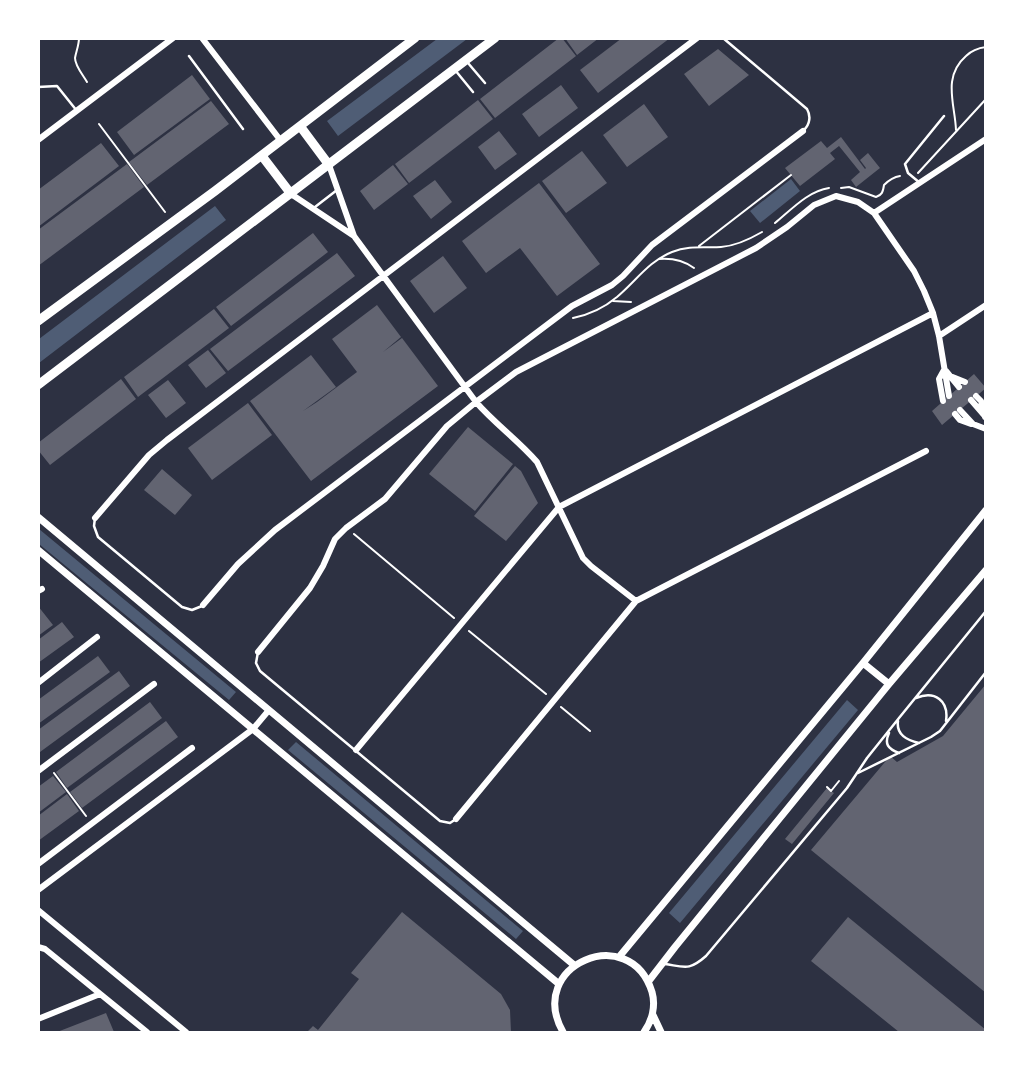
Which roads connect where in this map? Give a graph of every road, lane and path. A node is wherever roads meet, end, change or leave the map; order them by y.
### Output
1 (79, 38) edge
2 (173, 38) edge
3 (202, 38) edge
4 (415, 38) edge
5 (495, 38) edge
6 (697, 38) edge
7 (723, 38) edge
8 (985, 47) edge
9 (189, 56) dead end
10 (466, 60) junction
11 (455, 69) junction
12 (88, 82) dead end
13 (485, 83) dead end
14 (38, 87) edge
15 (473, 92) dead end
16 (985, 99) edge
17 (77, 111) junction
18 (944, 116) dead end
19 (99, 124) dead end
20 (300, 126) junction
21 (243, 129) dead end
22 (803, 131) joint
23 (956, 132) junction
24 (39, 139) edge
25 (985, 139) edge
26 (281, 141) junction
27 (262, 156) junction
28 (329, 165) junction
29 (791, 175) dead end
30 (913, 177) junction
31 (853, 183) dead end
32 (920, 183) junction
33 (849, 187) junction
34 (337, 190) junction
35 (291, 194) junction
36 (312, 209) junction
37 (165, 212) dead end
38 (874, 213) junction
39 (354, 236) junction
40 (698, 246) junction
41 (659, 259) junction
42 (384, 276) junction
43 (702, 276) junction
44 (612, 301) junction
45 (985, 305) edge
46 (642, 307) junction
47 (933, 313) junction
48 (556, 318) junction
49 (38, 321) edge
50 (939, 336) junction
51 (946, 372) junction
52 (38, 385) edge
53 (962, 385) dead end
54 (465, 386) junction
55 (946, 398) dead end
56 (974, 398) dead end
57 (476, 401) junction
58 (958, 412) dead end
59 (985, 417) edge
60 (985, 429) edge
61 (926, 451) dead end
62 (559, 507) junction
63 (985, 510) edge
64 (38, 517) edge
65 (95, 518) joint
66 (38, 551) edge
67 (985, 570) edge
68 (636, 601) junction
69 (203, 605) joint
70 (985, 611) edge
71 (97, 637) dead end
72 (258, 652) joint
73 (863, 663) junction
74 (985, 672) edge
75 (38, 683) edge
76 (154, 684) dead end
77 (889, 684) junction
78 (912, 701) junction
79 (269, 710) junction
80 (899, 718) junction
81 (945, 724) junction
82 (253, 729) junction
83 (890, 729) junction
84 (919, 743) junction
85 (192, 748) dead end
86 (356, 750) junction
87 (900, 753) junction
88 (47, 764) junction
89 (38, 771) edge
90 (858, 773) junction
91 (839, 781) dead end
92 (827, 787) dead end
93 (456, 819) joint
94 (92, 824) junction
95 (38, 864) edge
96 (38, 890) edge
97 (38, 910) edge
98 (38, 947) edge
99 (619, 957) junction
100 (661, 964) junction
101 (574, 965) junction
102 (648, 982) junction
103 (559, 984) junction
104 (100, 994) junction
105 (653, 1015) junction
106 (38, 1019) edge
107 (147, 1032) edge
108 (186, 1032) edge
109 (563, 1032) edge
110 (644, 1032) edge
111 (661, 1032) edge

1 - 12 path
2 - 17 street
3 - 26 street
4 - 20 main road
5 - 10 main road
6 - 42 street
7 - 22 lane
8 - 23 path
9 - 21 lane
10 - 11 main road
10 - 13 lane
11 - 15 lane
11 - 28 main road
14 - 17 lane
16 - 23 path
17 - 24 street
18 - 30 lane
19 - 37 path
20 - 26 main road
20 - 28 main road
22 - 48 street
23 - 30 path
25 - 32 street
26 - 27 main road
27 - 35 main road
27 - 49 main road
28 - 34 street
28 - 35 main road
29 - 40 path
30 - 32 lane
30 - 33 path
31 - 33 path
32 - 38 street
33 - 40 path
34 - 36 lane
34 - 39 street
35 - 36 street
35 - 52 main road
36 - 39 street
38 - 43 street
38 - 47 street
39 - 42 street
40 - 41 path
41 - 43 path
41 - 44 path
42 - 54 street
42 - 65 street
43 - 46 street
44 - 46 path
44 - 48 path
45 - 50 street
46 - 57 street
47 - 50 street
47 - 62 street
48 - 54 street
50 - 51 street
51 - 53 street
51 - 55 street
54 - 57 street
54 - 69 street
56 - 59 street
57 - 62 street
57 - 72 street
58 - 60 street
61 - 68 street
62 - 68 street
62 - 86 street
63 - 73 street
64 - 79 street
65 - 69 lane
66 - 82 street
67 - 77 street
68 - 93 street
70 - 78 lane
71 - 75 street
72 - 86 lane
73 - 77 street
73 - 99 street
74 - 81 lane
76 - 88 street
77 - 100 street
78 - 80 lane
78 - 81 lane
79 - 82 street
79 - 101 street
80 - 83 lane
80 - 84 lane
81 - 84 lane
82 - 96 street
82 - 103 street
83 - 87 lane
83 - 90 lane
84 - 87 lane
85 - 94 street
86 - 93 lane
87 - 90 lane
88 - 89 street
88 - 94 path
90 - 100 lane
91 - 92 path
94 - 95 street
97 - 108 street
98 - 104 street
99 - 101 street
99 - 102 street
100 - 102 street
101 - 103 street
102 - 105 street
103 - 109 street
104 - 106 street
104 - 107 street
105 - 110 street
105 - 111 street

